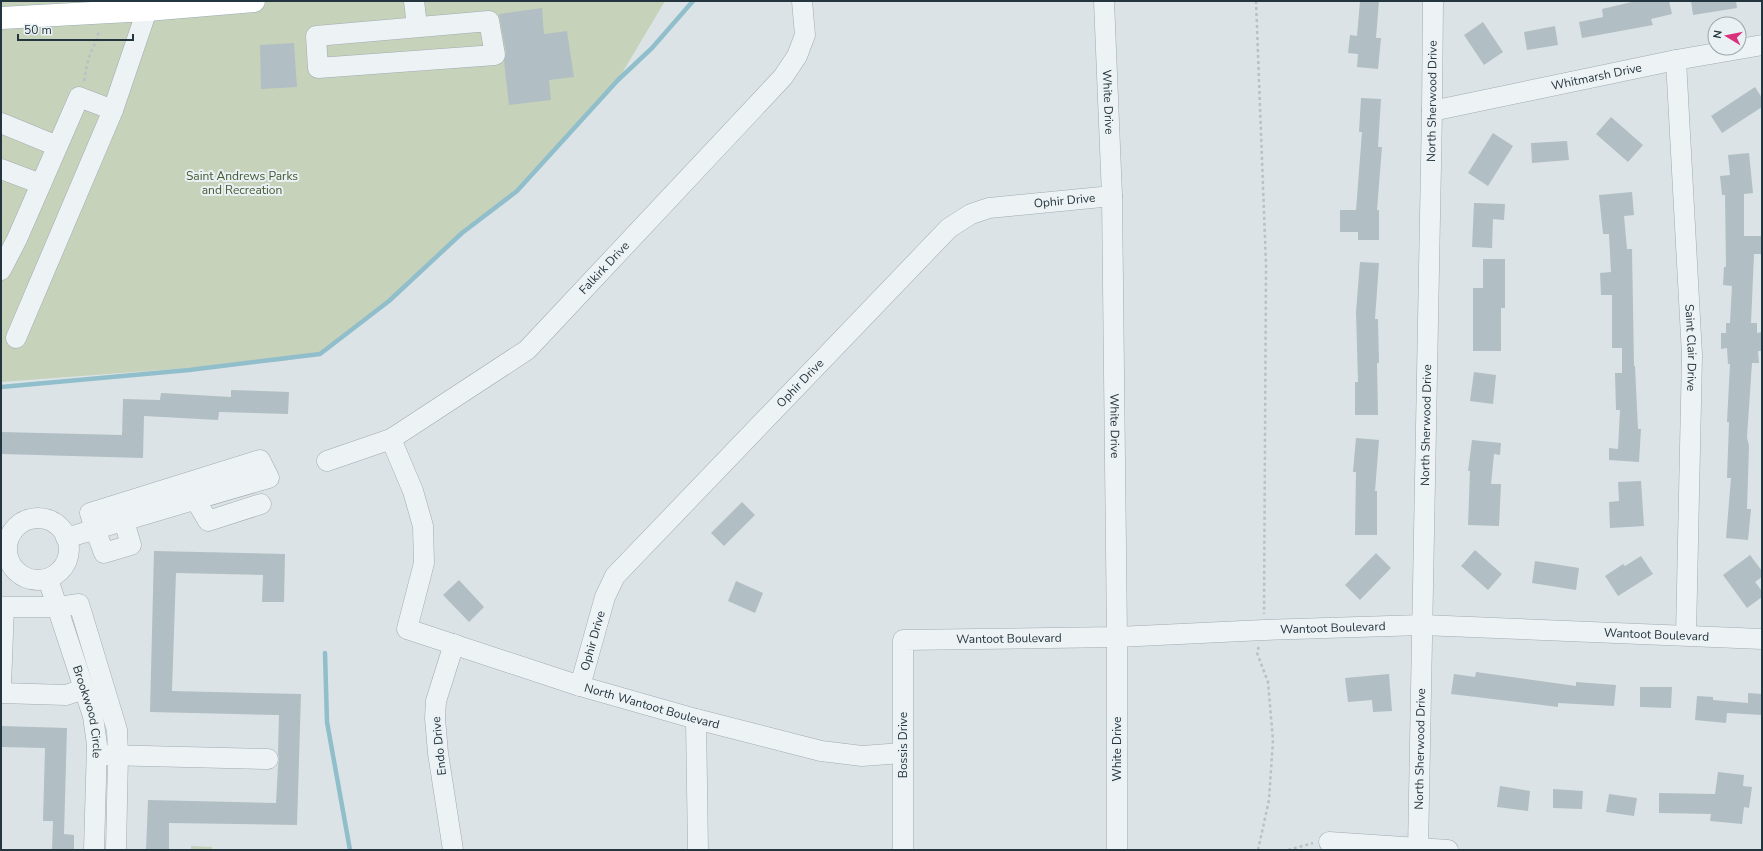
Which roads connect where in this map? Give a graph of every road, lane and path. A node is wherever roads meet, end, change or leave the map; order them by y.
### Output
1 (254, 1) edge
2 (414, 1) edge
3 (802, 1) edge
4 (1104, 1) edge
5 (1256, 1) edge
6 (1433, 1) edge
7 (147, 10) junction
8 (97, 13) junction
9 (1, 18) edge
10 (417, 26) junction
11 (1762, 45) edge
12 (1676, 60) junction
13 (84, 84) dead end
14 (113, 110) junction
15 (1432, 111) junction
16 (1, 123) edge
17 (57, 146) junction
18 (1, 168) edge
19 (41, 184) junction
20 (1112, 196) junction
21 (1, 270) edge
22 (16, 338) dead end
23 (391, 439) junction
24 (327, 461) dead end
25 (195, 499) junction
26 (261, 504) dead end
27 (95, 529) junction
28 (66, 538) junction
29 (4, 550) edge
30 (48, 579) junction
31 (58, 607) junction
32 (1422, 625) junction
33 (1264, 630) junction
34 (1686, 635) junction
35 (1117, 637) junction
36 (1762, 639) edge
37 (903, 640) joint
38 (454, 644) junction
39 (1, 685) edge
40 (580, 686) junction
41 (84, 688) junction
42 (1, 693) edge
43 (696, 719) junction
44 (902, 753) junction
45 (96, 754) junction
46 (118, 755) junction
47 (268, 759) dead end
48 (1329, 842) joint
49 (1418, 849) edge
50 (94, 850) edge
51 (116, 850) edge
52 (453, 850) edge
53 (698, 850) edge
54 (903, 850) edge
55 (1117, 850) edge
56 (1258, 850) edge
57 (1288, 850) edge
58 (1448, 850) edge

1 - 7 main road
2 - 10 street
3 - 23 street, Falkirk Drive
4 - 20 street, White Drive
5 - 33 path
6 - 15 street, North Sherwood Drive
7 - 8 main road
7 - 14 street
8 - 9 main road
8 - 13 path
10 - 10 street
11 - 12 street, Whitmarsh Drive
12 - 15 street, Whitmarsh Drive
12 - 34 street, Saint Clair Drive
14 - 17 street
14 - 22 street
15 - 32 street, North Sherwood Drive
16 - 17 street
17 - 19 street
18 - 19 street
19 - 21 street
20 - 35 street, White Drive
20 - 40 street, Ophir Drive
23 - 24 street, Falkirk Drive
23 - 38 street, North Wantoot Boulevard
25 - 26 street
25 - 27 street
25 - 27 street
27 - 28 street
28 - 29 street
28 - 30 street
29 - 30 street
30 - 31 street, Brookwood Circle
31 - 39 street
31 - 41 street, Brookwood Circle
31 - 46 street
32 - 33 street, Wantoot Boulevard
32 - 34 street, Wantoot Boulevard
32 - 49 street, North Sherwood Drive
33 - 35 street, Wantoot Boulevard
33 - 56 path
34 - 36 street, Wantoot Boulevard
35 - 37 street, Wantoot Boulevard
35 - 55 street, White Drive
37 - 44 street, Bossis Drive
38 - 40 street, North Wantoot Boulevard
38 - 52 street, Endo Drive
40 - 43 street, North Wantoot Boulevard
41 - 42 street
41 - 45 street, Brookwood Circle
43 - 44 street, North Wantoot Boulevard
43 - 53 street
44 - 54 street, Bossis Drive
45 - 46 street
45 - 50 street, Brookwood Circle
46 - 47 street
46 - 51 street
48 - 49 street
48 - 57 path
49 - 58 street

